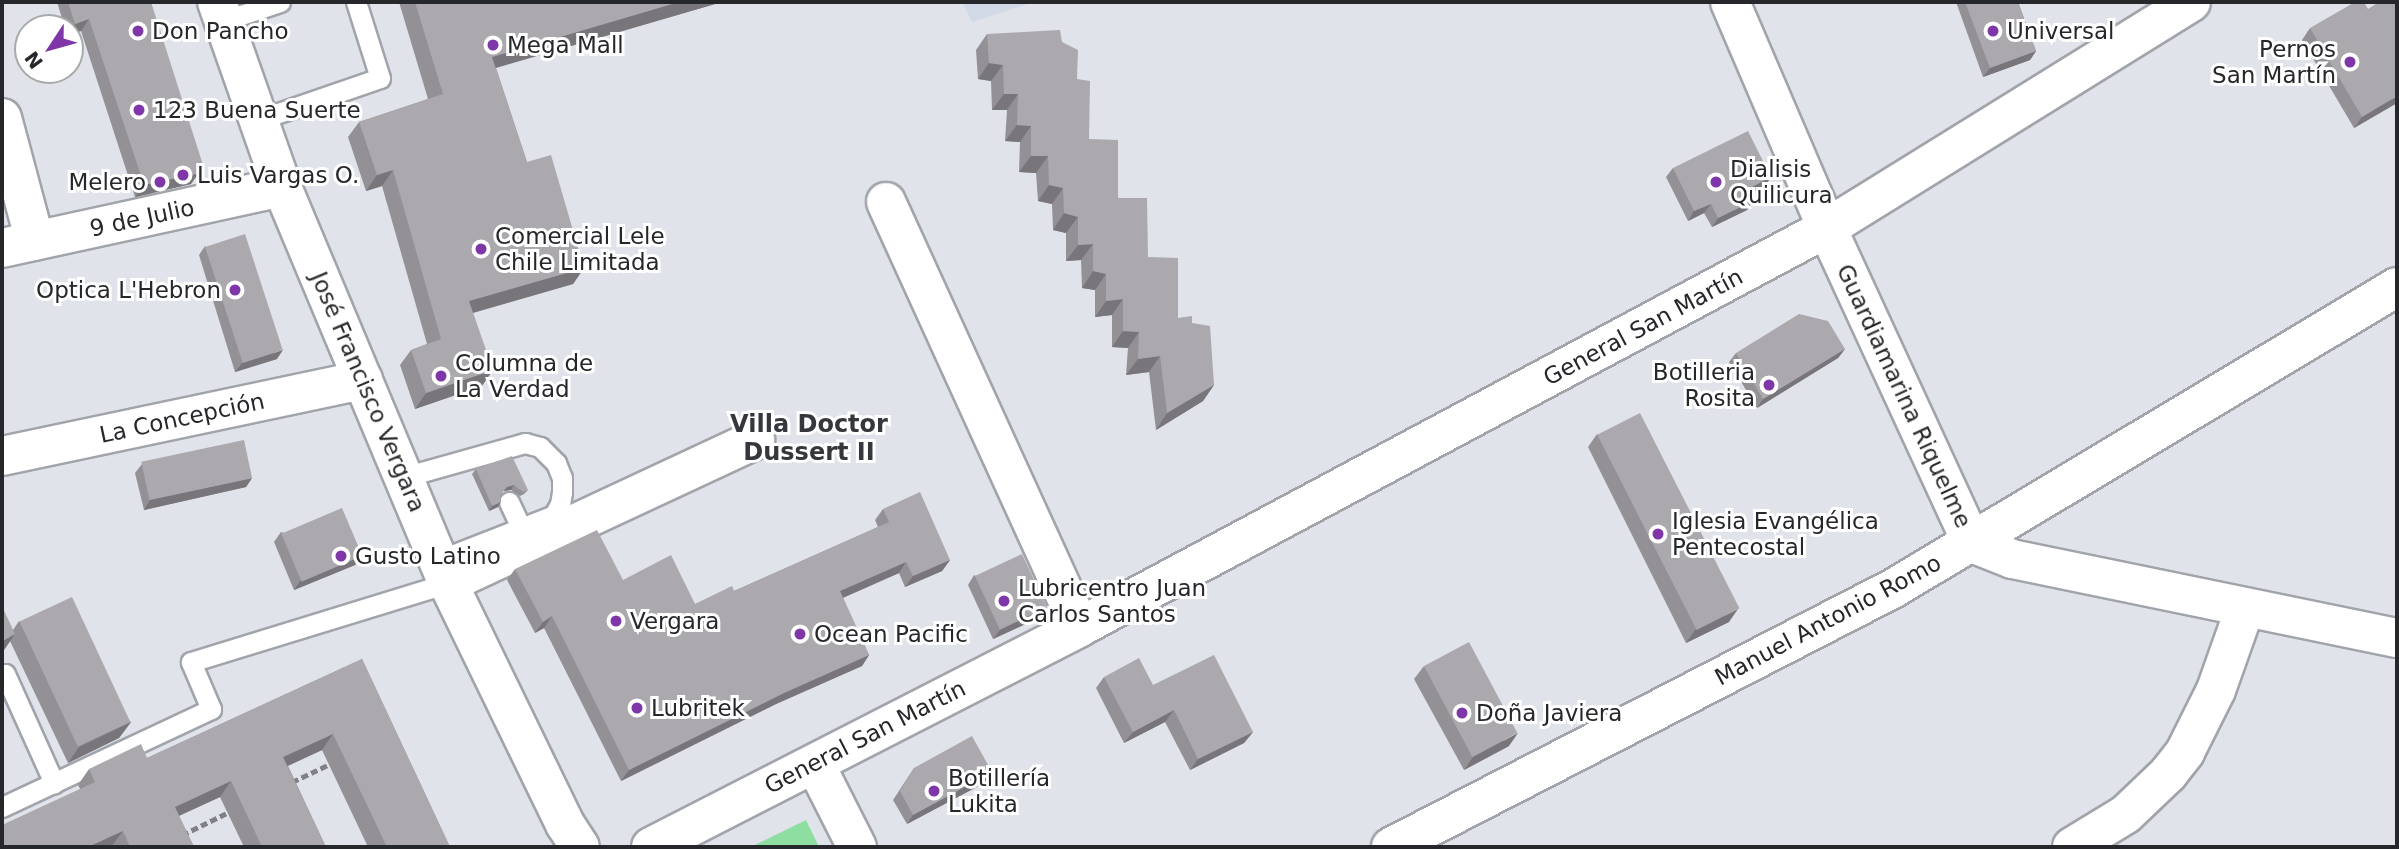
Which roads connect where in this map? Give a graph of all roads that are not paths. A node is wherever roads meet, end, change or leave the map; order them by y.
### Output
1 (280, 2) edge
2 (356, 2) edge
3 (1730, 2) edge
4 (2191, 2) edge
5 (220, 11) edge
6 (2, 118) edge
7 (258, 120) junction
8 (282, 187) junction
9 (886, 202) dead end
10 (1827, 228) junction
11 (18, 245) edge
12 (2397, 287) edge
13 (363, 380) junction
14 (755, 440) dead end
15 (2, 456) edge
16 (404, 477) junction
17 (509, 502) dead end
18 (520, 527) junction
19 (1972, 543) junction
20 (444, 571) junction
21 (2245, 608) junction
22 (1080, 627) junction
23 (2397, 638) edge
24 (3, 674) edge
25 (815, 764) junction
26 (54, 783) junction
27 (2, 807) edge
28 (580, 847) edge
29 (651, 847) edge
30 (857, 847) edge
31 (1391, 847) edge
32 (2072, 847) edge

1 - 5 lane
2 - 7 lane
3 - 10 street, Guardiamarina Riquelme
4 - 10 street, General San Martín
5 - 7 street, José Francisco Vergara
6 - 11 street
7 - 8 street, José Francisco Vergara
8 - 11 street, 9 de Julio
8 - 13 street, José Francisco Vergara
9 - 22 street
10 - 19 street, Guardiamarina Riquelme
10 - 22 street, General San Martín
12 - 19 street, Manuel Antonio Romo
13 - 15 street, La Concepción
13 - 16 street, José Francisco Vergara
14 - 20 street
16 - 18 lane
16 - 20 street, José Francisco Vergara
17 - 18 lane
18 - 20 lane
19 - 21 street, Guardiamarina Riquelme
19 - 31 street, Manuel Antonio Romo
20 - 26 lane
20 - 28 street, José Francisco Vergara
21 - 23 street, Guardiamarina Riquelme
21 - 32 street
22 - 25 street, General San Martín
24 - 26 lane
25 - 29 street, General San Martín
25 - 30 street
26 - 27 lane

